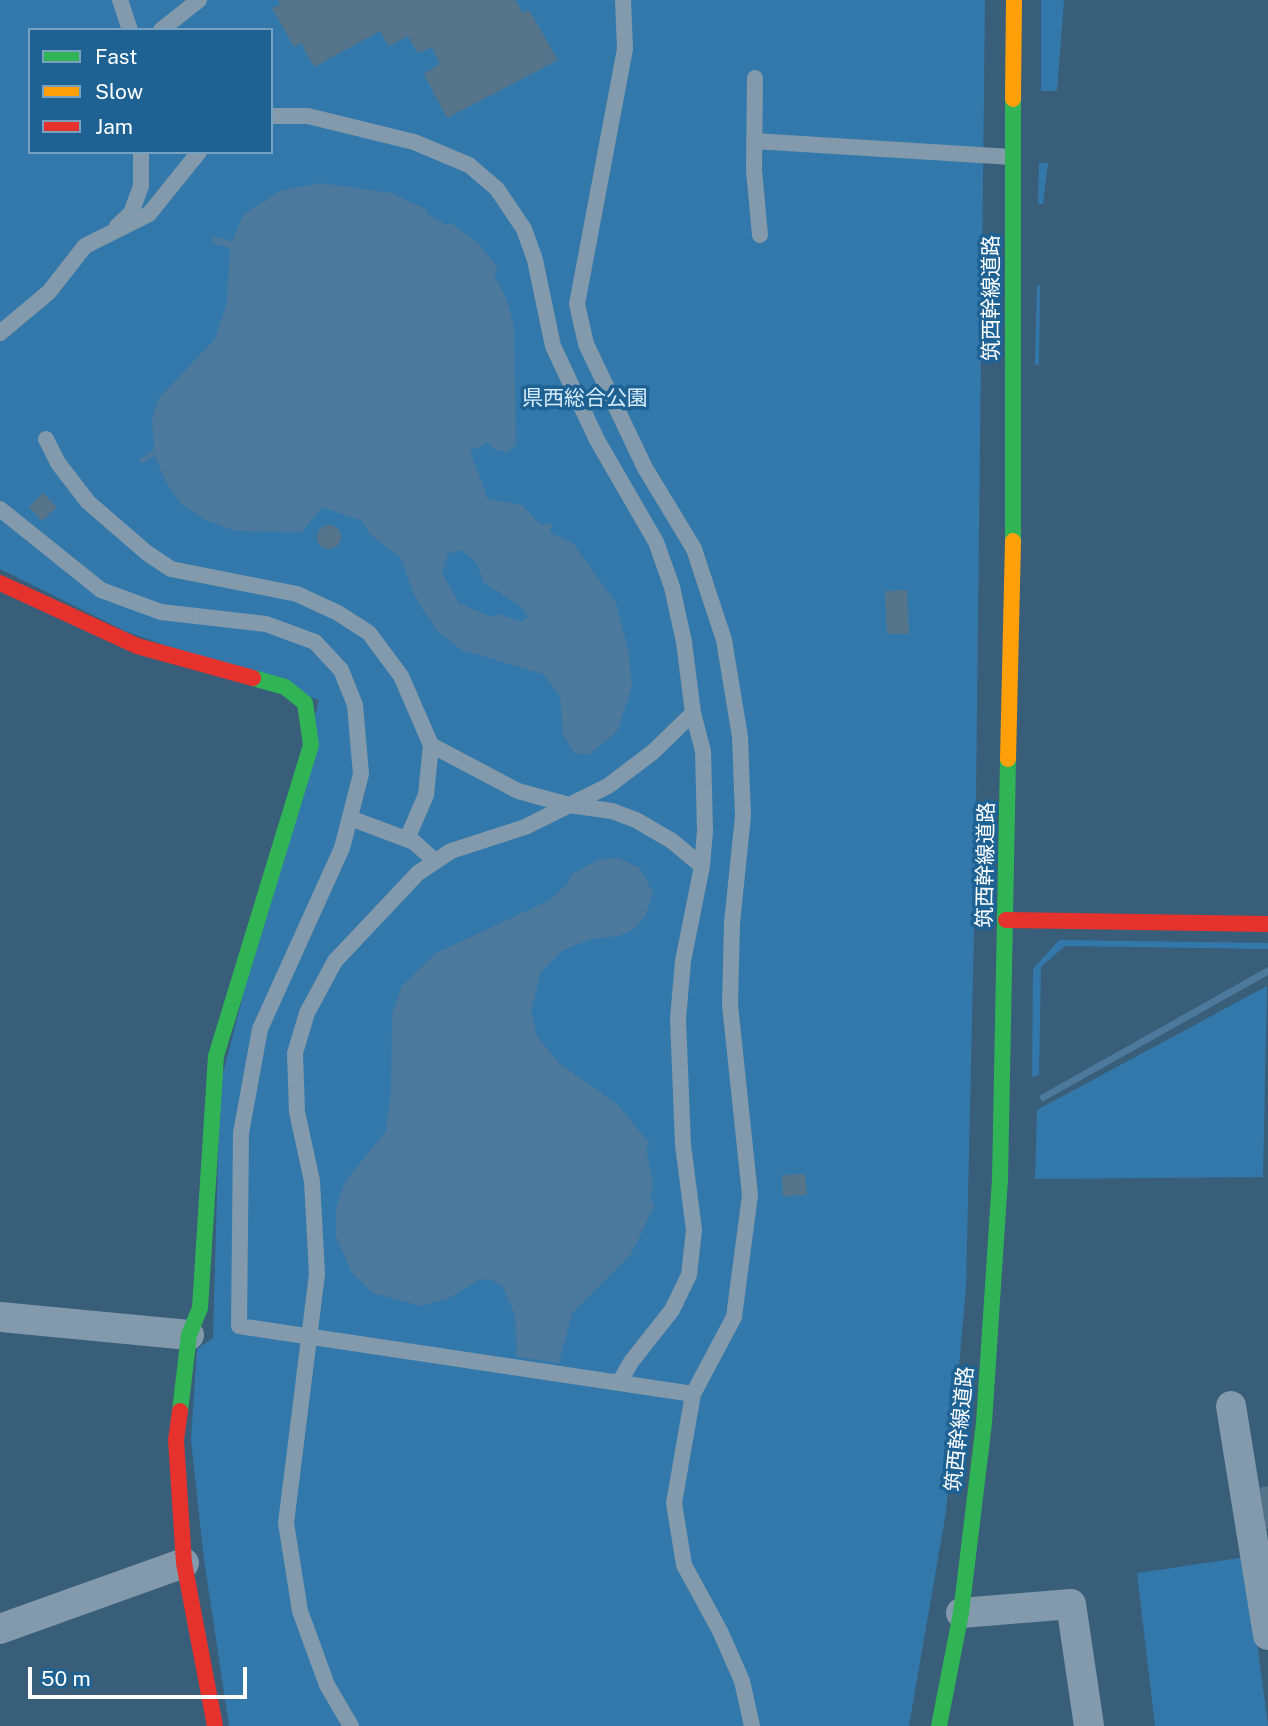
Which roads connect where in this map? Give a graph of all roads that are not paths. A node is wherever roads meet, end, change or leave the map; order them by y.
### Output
1 (120, 0) edge
2 (199, 0) edge
3 (623, 0) edge
4 (1014, 0) edge
5 (129, 28) edge
6 (164, 28) edge
7 (755, 78) dead end
8 (273, 116) edge
9 (754, 141) junction
10 (141, 154) edge
11 (197, 154) edge
12 (1012, 157) junction
13 (760, 235) dead end
14 (105, 236) junction
15 (0, 333) edge
16 (46, 439) dead end
17 (0, 509) edge
18 (0, 583) edge
19 (693, 713) junction
20 (431, 745) junction
21 (569, 805) junction
22 (350, 818) junction
23 (407, 839) junction
24 (435, 862) junction
25 (702, 866) junction
26 (1006, 920) junction
27 (1268, 924) edge
28 (0, 1317) edge
29 (189, 1335) junction
30 (310, 1336) junction
31 (619, 1383) junction
32 (694, 1394) junction
33 (1231, 1406) dead end
34 (184, 1563) junction
35 (961, 1613) junction
36 (0, 1629) edge
37 (1268, 1635) edge
38 (215, 1726) edge
39 (351, 1726) edge
40 (752, 1726) edge
41 (939, 1726) edge
42 (1089, 1726) edge

1 - 5 lane
2 - 6 lane
3 - 32 lane
4 - 12 street, 筑西幹線道路
7 - 9 lane
8 - 19 lane
9 - 12 lane
9 - 13 lane
10 - 14 lane
11 - 14 lane
12 - 26 street, 筑西幹線道路
14 - 15 lane
16 - 20 lane
17 - 22 lane
18 - 29 street
19 - 21 lane
19 - 25 lane
20 - 21 lane
20 - 23 lane
21 - 24 lane
21 - 25 lane
22 - 23 lane
22 - 30 lane
23 - 24 lane
24 - 30 lane
25 - 31 lane
26 - 27 street
26 - 35 street, 筑西幹線道路
28 - 29 street
29 - 34 street
30 - 31 lane
30 - 39 lane
31 - 32 lane
32 - 40 lane
33 - 37 street
34 - 36 street
34 - 38 street
35 - 41 street, 筑西幹線道路
35 - 42 street

